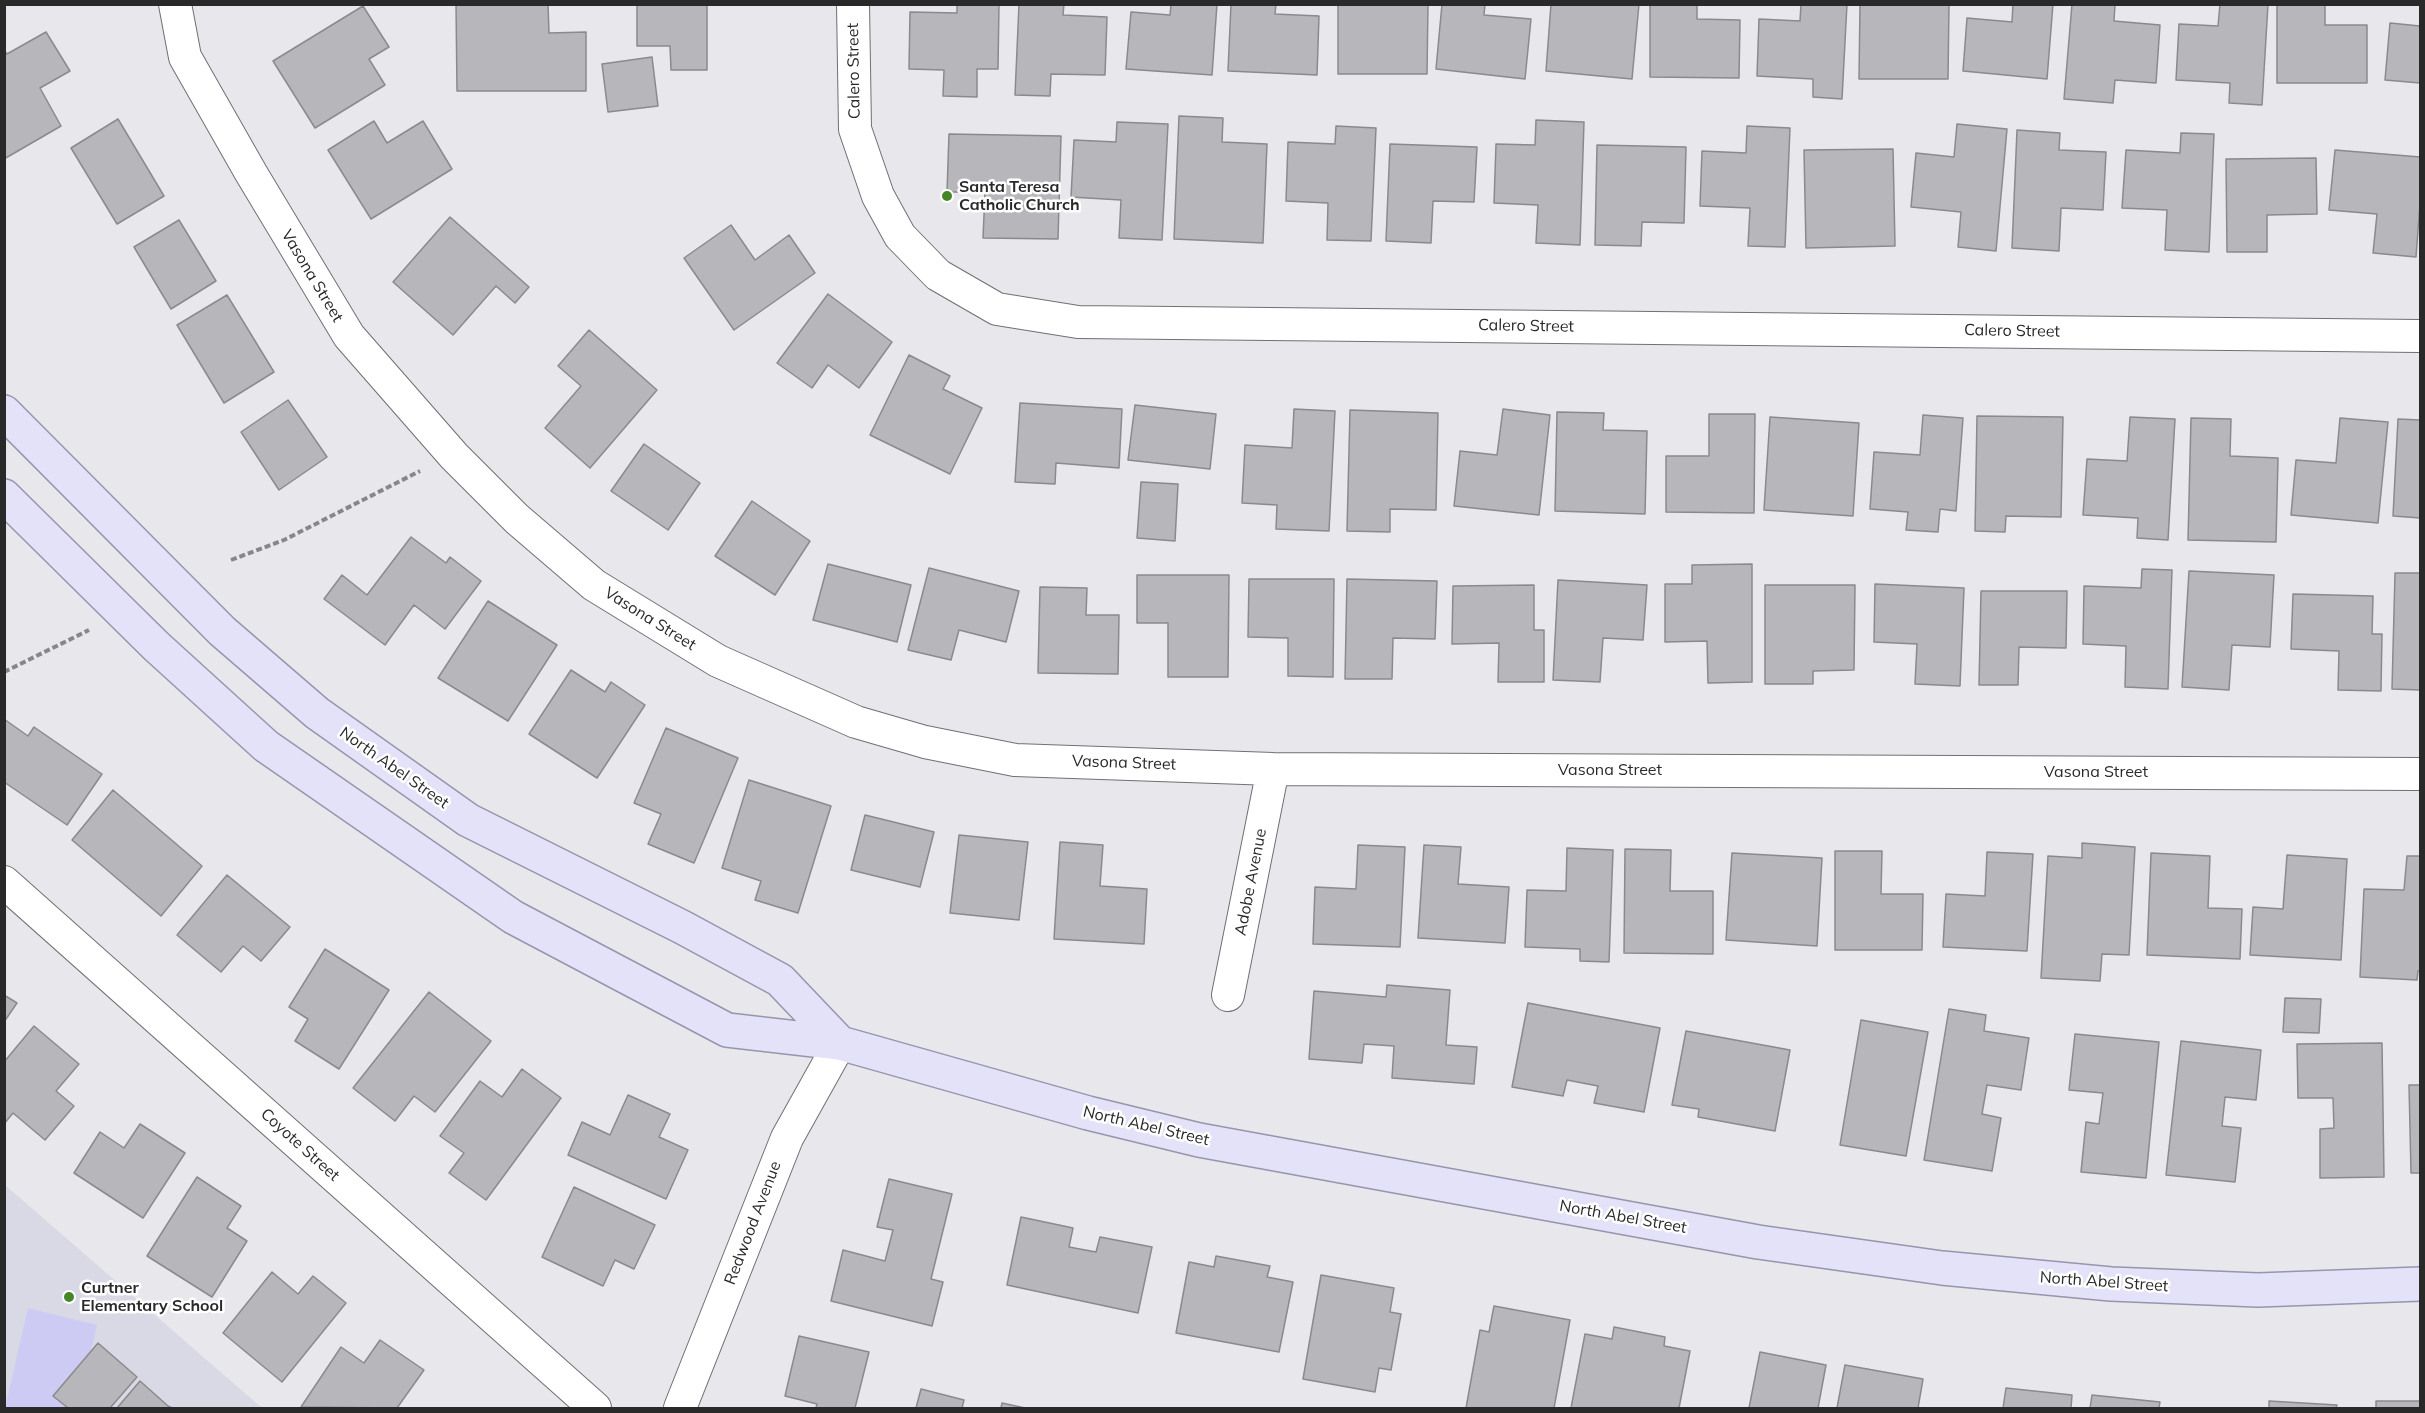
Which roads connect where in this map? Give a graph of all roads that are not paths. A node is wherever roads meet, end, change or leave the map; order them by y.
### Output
1 (175, 4) edge
2 (853, 4) edge
3 (2421, 336) edge
4 (4, 412) edge
5 (4, 496) edge
6 (1273, 769) junction
7 (2421, 774) edge
8 (4, 882) edge
9 (1228, 995) dead end
10 (840, 1043) junction
11 (2421, 1284) edge
12 (595, 1408) edge
13 (680, 1408) edge

1 - 6 street, Vasona Street
2 - 3 street, Calero Street
4 - 10 main road, North Abel Street
5 - 10 main road, North Abel Street
6 - 7 street, Vasona Street
6 - 9 street, Adobe Avenue
8 - 12 street, Coyote Street
10 - 11 main road, North Abel Street
10 - 13 street, Redwood Avenue

